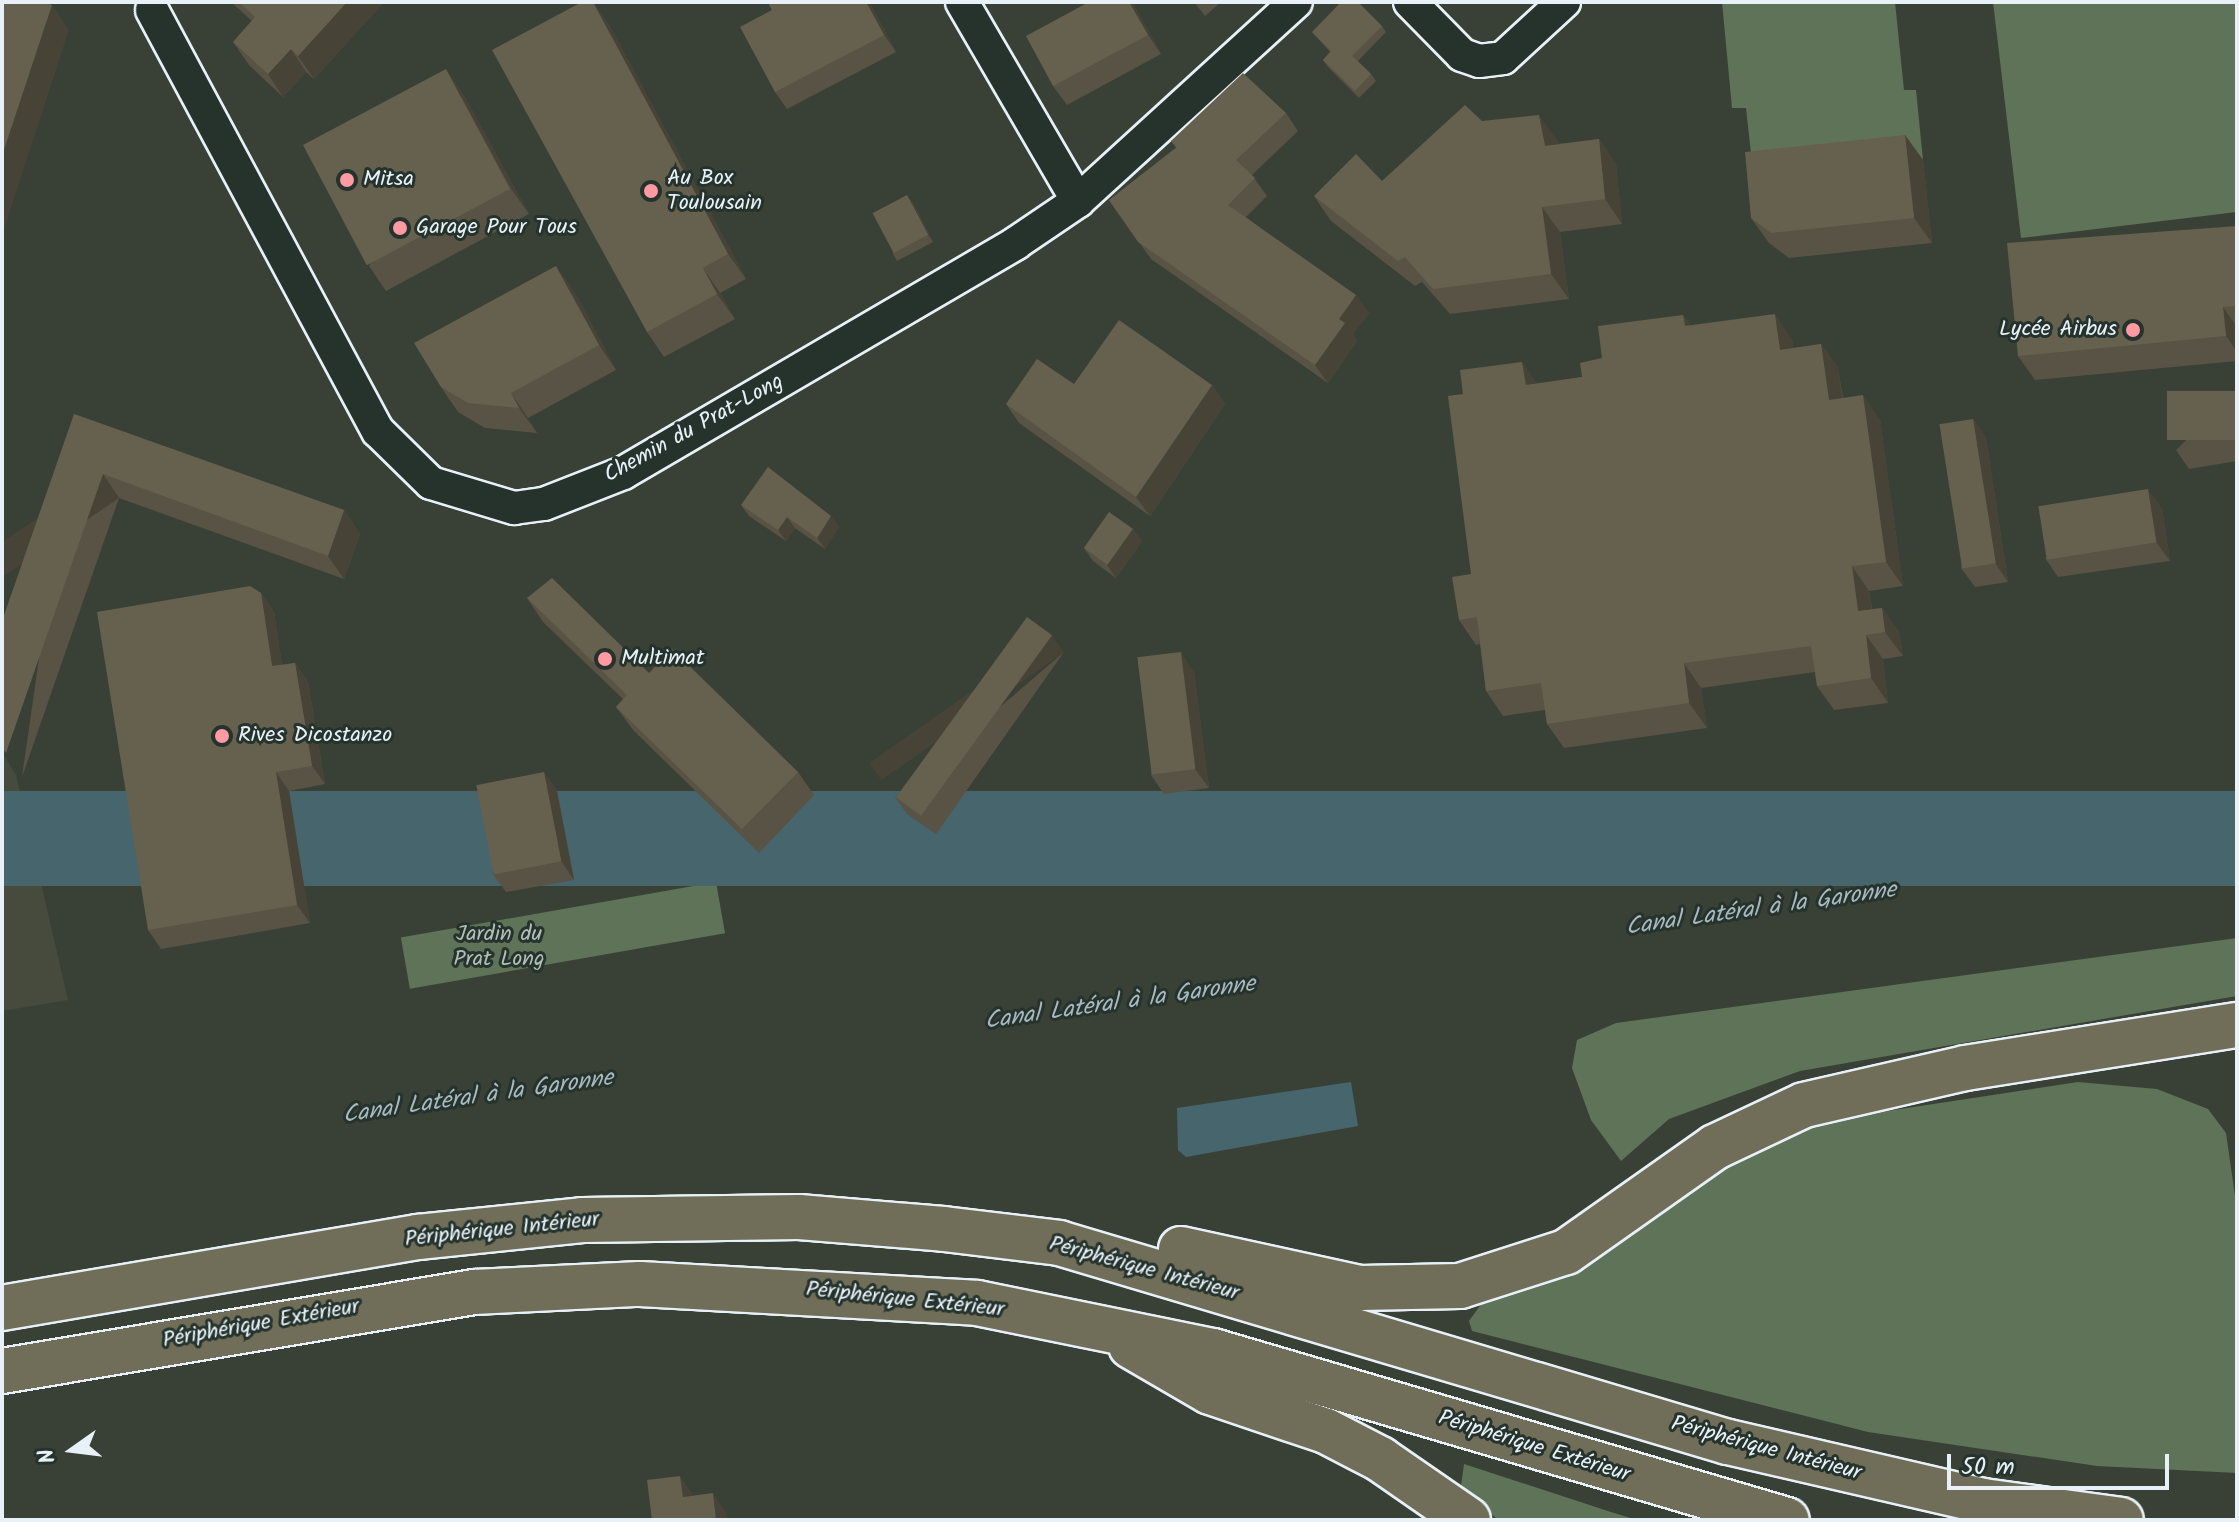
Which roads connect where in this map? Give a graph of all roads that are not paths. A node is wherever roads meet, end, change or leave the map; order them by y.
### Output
1 (962, 2) edge
2 (1296, 2) edge
3 (1410, 2) edge
4 (1564, 2) edge
5 (152, 10) dead end
6 (1078, 201) junction
7 (2237, 1025) edge
8 (1059, 1243) junction
9 (2, 1308) edge
10 (1103, 1329) junction
11 (2, 1371) edge
12 (1468, 1520) edge
13 (1787, 1520) edge
14 (2121, 1520) edge

1 - 6 street
2 - 6 street, Chemin du Prat-Long
3 - 4 street
5 - 6 street, Chemin du Prat-Long
7 - 8 highway
8 - 9 highway, Périphérique Intérieur
8 - 14 highway, Périphérique Intérieur
10 - 11 highway, Périphérique Extérieur
10 - 12 highway
10 - 13 highway, Périphérique Extérieur

